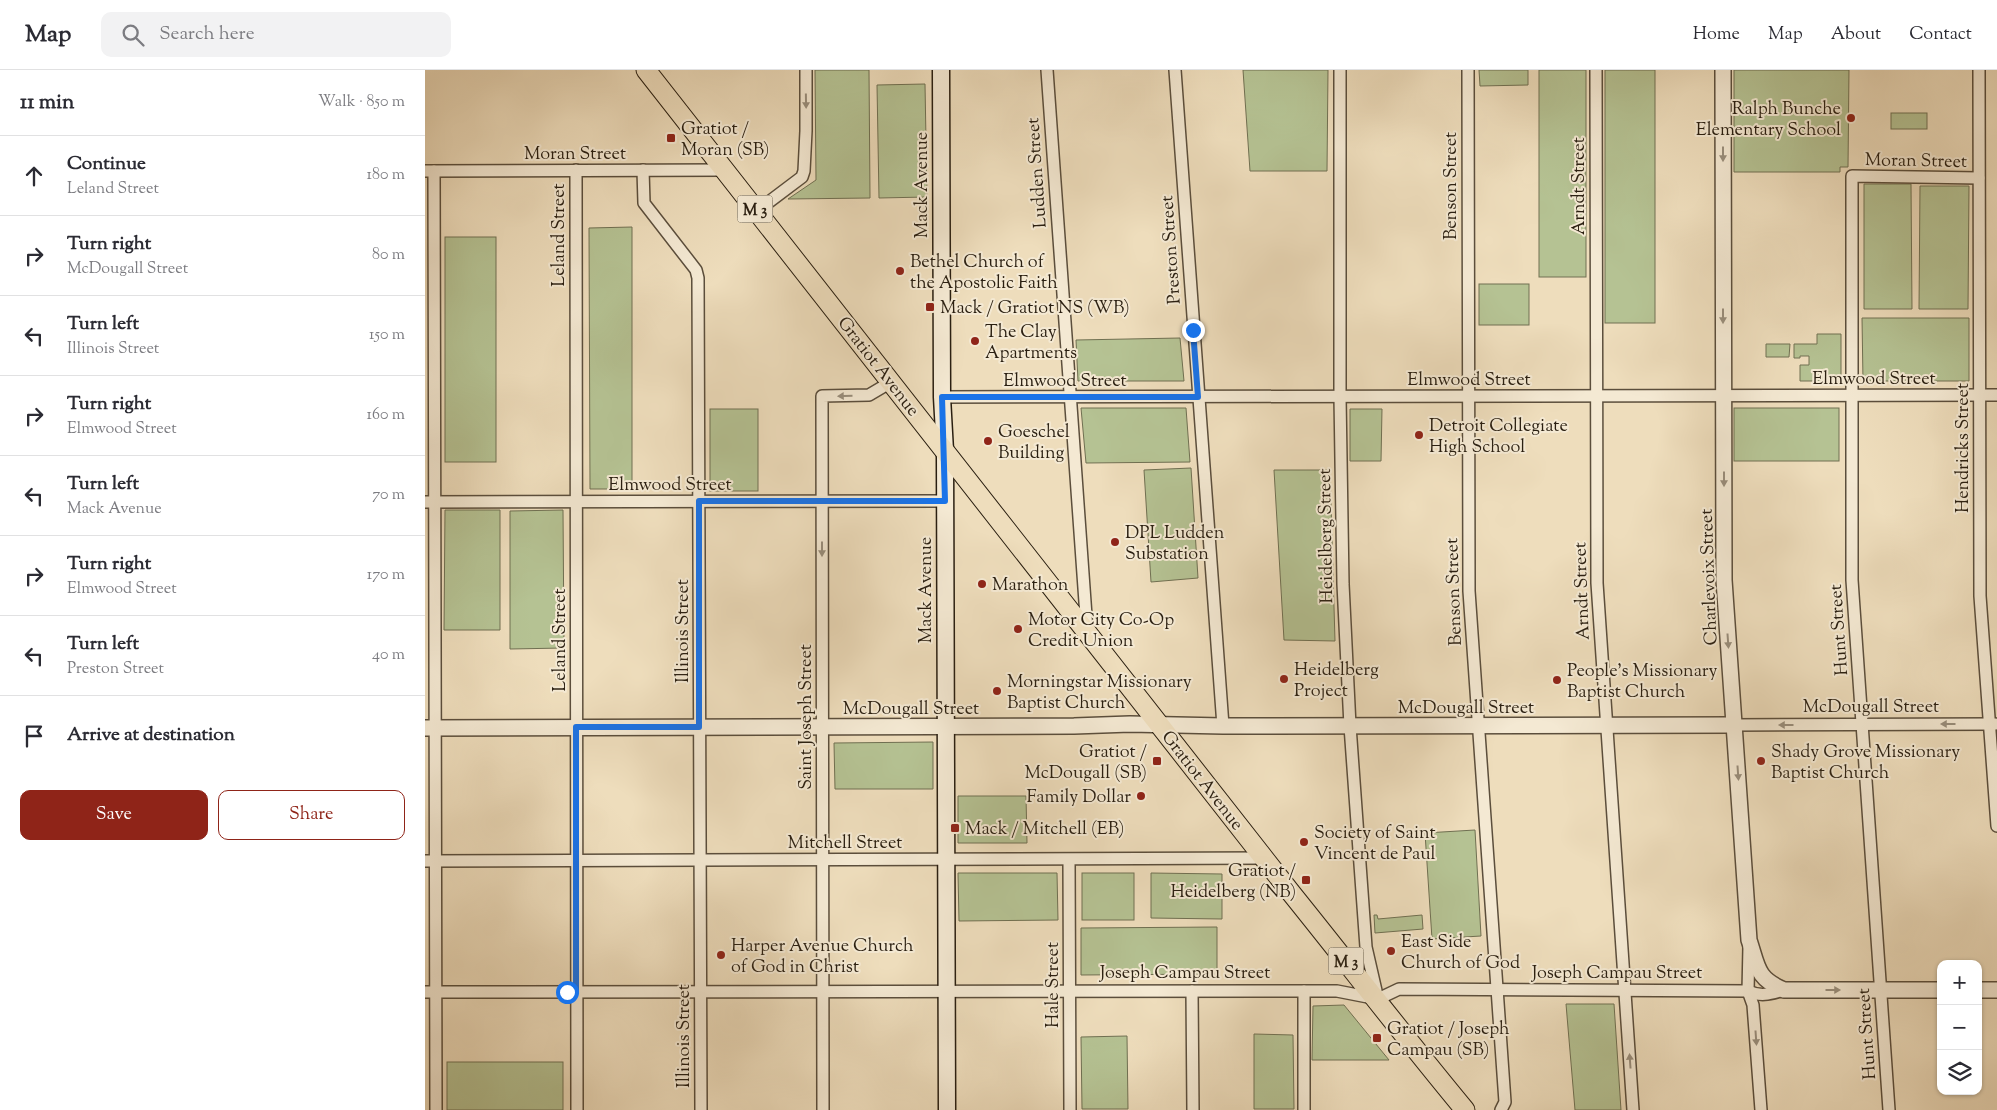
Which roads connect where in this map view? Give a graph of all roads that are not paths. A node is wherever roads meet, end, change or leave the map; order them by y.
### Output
1 (646, 70) edge
2 (806, 70) edge
3 (941, 70) edge
4 (1047, 70) edge
5 (1175, 70) edge
6 (1340, 70) edge
7 (1468, 70) edge
8 (1596, 70) edge
9 (1723, 70) edge
10 (1979, 70) edge
11 (576, 170) junction
12 (643, 170) junction
13 (725, 170) junction
14 (429, 171) edge
15 (1852, 176) joint
16 (1979, 178) junction
17 (757, 211) junction
18 (891, 382) junction
19 (1997, 395) edge
20 (1468, 396) junction
21 (1596, 396) junction
22 (1723, 396) junction
23 (1851, 396) junction
24 (1979, 396) junction
25 (942, 397) junction
26 (1070, 397) junction
27 (1198, 397) junction
28 (1340, 397) junction
29 (945, 451) junction
30 (822, 500) junction
31 (699, 501) junction
32 (945, 501) junction
33 (430, 502) edge
34 (576, 502) junction
35 (1087, 632) junction
36 (1160, 724) junction
37 (1993, 724) edge
38 (1478, 725) junction
39 (1606, 725) junction
40 (1734, 725) junction
41 (1862, 725) junction
42 (822, 726) junction
43 (946, 726) junction
44 (1223, 726) junction
45 (1350, 726) junction
46 (576, 727) junction
47 (699, 727) junction
48 (430, 728) edge
49 (1997, 826) edge
50 (1264, 858) junction
51 (823, 859) junction
52 (946, 859) junction
53 (576, 860) junction
54 (700, 860) junction
55 (1069, 860) junction
56 (430, 861) edge
57 (1749, 940) junction
58 (1069, 990) junction
59 (1625, 990) junction
60 (1748, 990) junction
61 (1784, 990) junction
62 (1881, 990) junction
63 (1937, 990) edge
64 (1982, 990) edge
65 (1997, 990) edge
66 (701, 991) junction
67 (823, 991) junction
68 (946, 991) junction
69 (1193, 991) junction
70 (1304, 991) junction
71 (1497, 991) junction
72 (430, 992) edge
73 (576, 992) junction
74 (1378, 1000) junction
75 (436, 1110) edge
76 (577, 1110) edge
77 (701, 1110) edge
78 (823, 1110) edge
79 (947, 1110) edge
80 (1069, 1110) edge
81 (1193, 1110) edge
82 (1304, 1110) edge
83 (1465, 1110) edge
84 (1501, 1110) edge
85 (1633, 1110) edge
86 (1761, 1110) edge
87 (1889, 1110) edge

1 - 13 main road, Gratiot Avenue / M 3
2 -> 17 street
3 - 25 main road, Mack Avenue
4 - 26 street, Ludden Street
5 - 27 street, Preston Street
6 - 28 street, Heidelberg Street
7 - 20 street, Benson Street
8 - 21 street, Arndt Street
9 -> 22 street, Charlevoix Street
10 - 16 street, Hendricks Street
11 - 12 street, Moran Street
11 - 14 street, Moran Street
11 - 34 street, Leland Street
12 - 13 street, Moran Street
12 - 31 street, Illinois Street
13 - 17 main road, Gratiot Avenue / M 3
14 - 33 street
15 - 16 street, Moran Street
15 - 23 street, Hunt Street
16 - 24 street, Hendricks Street
17 - 18 main road, Gratiot Avenue / M 3
18 - 29 main road, Gratiot Avenue / M 3
18 -> 30 street, Saint Joseph Street
19 - 24 street, Elmwood Street
20 - 21 street, Elmwood Street
20 - 28 street, Elmwood Street
20 - 38 street, Benson Street
21 - 22 street, Elmwood Street
21 - 39 street, Arndt Street
22 - 23 street, Elmwood Street
22 -> 40 street, Charlevoix Street
23 - 24 street, Elmwood Street
23 - 41 street, Hunt Street
24 - 37 street, Hendricks Street
25 - 26 street, Elmwood Street
25 - 29 main road, Mack Avenue
26 - 27 street, Elmwood Street
26 - 35 street, Ludden Street
27 - 28 street, Elmwood Street
27 - 44 street, Preston Street
28 - 45 street, Heidelberg Street
29 - 32 main road, Mack Avenue
29 - 35 main road, Gratiot Avenue / M 3
30 - 31 street, Elmwood Street
30 - 32 street, Elmwood Street
30 -> 42 street, Saint Joseph Street
31 - 34 street, Elmwood Street
31 - 47 street, Illinois Street
32 - 43 main road, Mack Avenue
33 - 34 street, Elmwood Street
33 - 48 street
34 - 46 street, Leland Street
35 - 36 main road, Gratiot Avenue / M 3
36 - 43 street, McDougall Street
36 - 44 street, McDougall Street
36 - 50 main road, Gratiot Avenue / M 3
37 -> 41 street, McDougall Street
37 - 49 street, Hendricks Street
38 - 39 street, McDougall Street
38 - 45 street, McDougall Street
38 - 71 street, Benson Street
39 - 40 street, McDougall Street
39 - 59 street, Arndt Street
41 -> 40 street, McDougall Street
40 -> 57 street, Charlevoix Street
41 - 62 street, Hunt Street
42 - 43 street, McDougall Street
42 - 47 street, McDougall Street
42 - 51 street, Saint Joseph Street
43 - 52 main road, Mack Avenue
44 - 45 street, McDougall Street
45 - 74 street, Heidelberg Street
46 - 47 street, McDougall Street
46 - 48 street, McDougall Street
46 - 53 street, Leland Street
47 - 54 street, Illinois Street
48 - 56 street
50 - 55 street, Mitchell Street
50 - 74 main road, Gratiot Avenue / M 3
51 - 52 street, Mitchell Street
51 - 54 street, Mitchell Street
51 - 67 street, Saint Joseph Street
52 - 55 street, Mitchell Street
52 - 68 main road, Mack Avenue
53 - 54 street, Mitchell Street
53 - 56 street, Mitchell Street
53 - 73 street, Leland Street
54 - 66 street, Illinois Street
55 - 58 street, Hale Street
56 - 72 street
57 - 60 street, Charlevoix Street
57 - 61 street
58 - 68 street, Joseph Campau Street
58 - 69 street, Joseph Campau Street
58 - 80 street, Hale Street
59 - 60 street, Joseph Campau Street
59 - 71 street, Joseph Campau Street
85 -> 59 street, Arndt Street
60 - 61 street, Joseph Campau Street
60 -> 86 street, Charlevoix Street
61 -> 62 street, Joseph Campau Street
62 - 63 street, Joseph Campau Street
62 - 87 street, Hunt Street
64 - 65 street
66 - 67 street, Joseph Campau Street
66 - 73 street, Joseph Campau Street
66 - 77 street, Illinois Street
67 - 68 street, Joseph Campau Street
67 - 78 street, Saint Joseph Street
68 - 79 main road, Mack Avenue
69 - 70 street, Joseph Campau Street
69 - 81 street
70 - 74 street, Joseph Campau Street
70 - 82 street
71 - 74 street, Joseph Campau Street
71 - 84 street, Benson Street
72 - 73 street, Joseph Campau Street
72 - 75 street
73 - 76 street, Leland Street
74 - 83 main road, Gratiot Avenue / M 3

